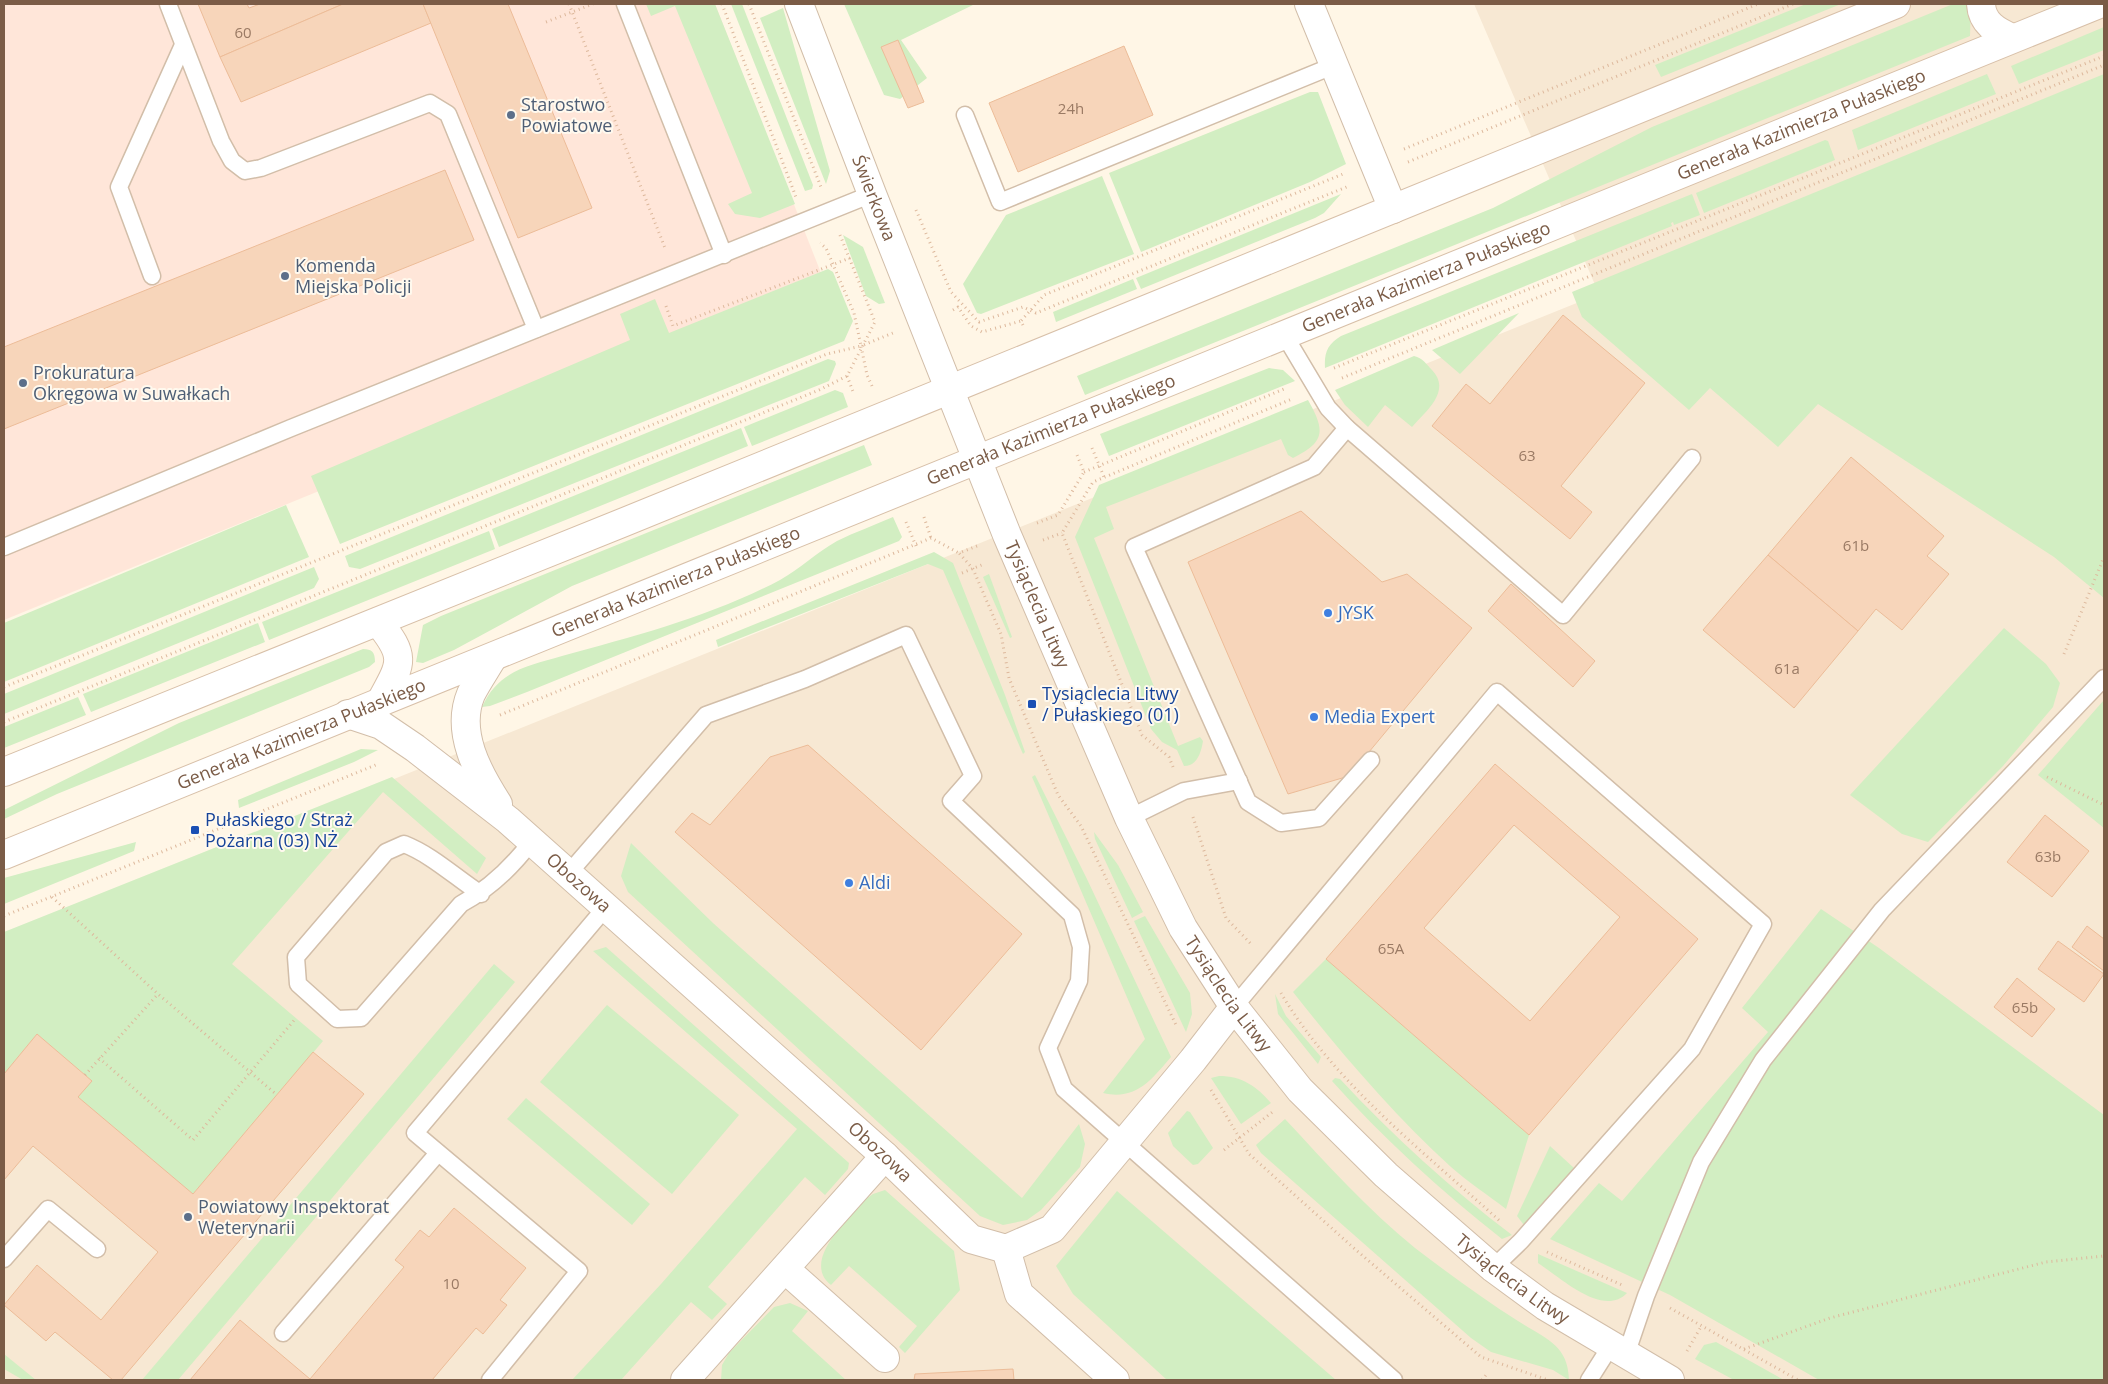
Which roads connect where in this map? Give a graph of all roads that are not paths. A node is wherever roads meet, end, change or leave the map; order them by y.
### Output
1 (168, 4) edge
2 (625, 4) edge
3 (799, 4) edge
4 (1309, 4) edge
5 (1896, 4) edge
6 (1981, 4) edge
7 (2099, 4) edge
8 (2012, 38) junction
9 (183, 45) junction
10 (1335, 65) junction
11 (965, 115) dead end
12 (872, 194) junction
13 (1393, 209) junction
14 (724, 255) junction
15 (152, 276) dead end
16 (536, 329) junction
17 (1285, 336) junction
18 (950, 390) junction
19 (1346, 428) junction
20 (1692, 458) dead end
21 (977, 459) junction
22 (4, 547) edge
23 (378, 622) junction
24 (494, 657) junction
25 (2104, 678) edge
26 (380, 703) junction
27 (348, 714) junction
28 (1371, 760) dead end
29 (4, 772) edge
30 (1239, 781) junction
31 (1129, 818) junction
32 (508, 820) junction
33 (532, 842) junction
34 (4, 855) edge
35 (568, 874) junction
36 (481, 894) junction
37 (606, 907) junction
38 (1234, 1007) junction
39 (1125, 1141) junction
40 (438, 1152) junction
41 (885, 1156) junction
42 (97, 1249) dead end
43 (1006, 1249) junction
44 (4, 1259) edge
45 (1493, 1268) junction
46 (785, 1269) junction
47 (283, 1333) dead end
48 (1618, 1351) junction
49 (885, 1358) dead end
50 (687, 1379) edge
51 (490, 1380) edge
52 (1115, 1380) edge
53 (1394, 1380) edge
54 (1589, 1380) edge
55 (1670, 1380) edge

1 - 9 lane
2 - 14 lane
3 - 12 main road, Świerkowa
4 - 10 main road
5 - 13 main road
6 - 8 main road
7 - 8 main road, Generała Kazimierza Pułaskiego
8 - 17 main road, Generała Kazimierza Pułaskiego
9 - 15 lane
9 - 16 lane
10 - 11 lane
10 - 13 main road
12 - 14 lane
12 - 18 main road, Świerkowa
13 - 18 main road
14 - 16 lane
16 - 22 lane
17 - 19 lane
17 - 21 main road, Generała Kazimierza Pułaskiego
18 - 21 main road, Świerkowa
18 - 23 main road
19 - 20 lane
19 - 30 lane
21 - 24 main road, Generała Kazimierza Pułaskiego
21 - 31 main road, Tysiąclecia Litwy
23 - 26 main road
23 - 29 main road
24 - 26 main road, Generała Kazimierza Pułaskiego
24 - 32 main road, Obozowa
25 - 48 lane
26 - 27 main road, Generała Kazimierza Pułaskiego
27 - 32 main road, Obozowa
27 - 34 main road, Generała Kazimierza Pułaskiego
28 - 30 lane
30 - 31 lane
31 - 38 main road, Tysiąclecia Litwy
32 - 33 main road, Obozowa
33 - 35 main road, Obozowa
33 - 36 lane
35 - 37 main road, Obozowa
35 - 39 lane
36 - 36 lane
37 - 40 lane
37 - 41 main road, Obozowa
38 - 39 main road
38 - 45 main road, Tysiąclecia Litwy
38 - 45 lane
39 - 43 main road
39 - 53 lane
40 - 47 lane
40 - 51 lane
41 - 43 main road, Obozowa
41 - 46 main road
42 - 44 lane
43 - 52 main road
45 - 48 main road, Tysiąclecia Litwy
46 - 49 main road
46 - 50 main road
48 - 54 lane
48 - 55 main road, Tysiąclecia Litwy

